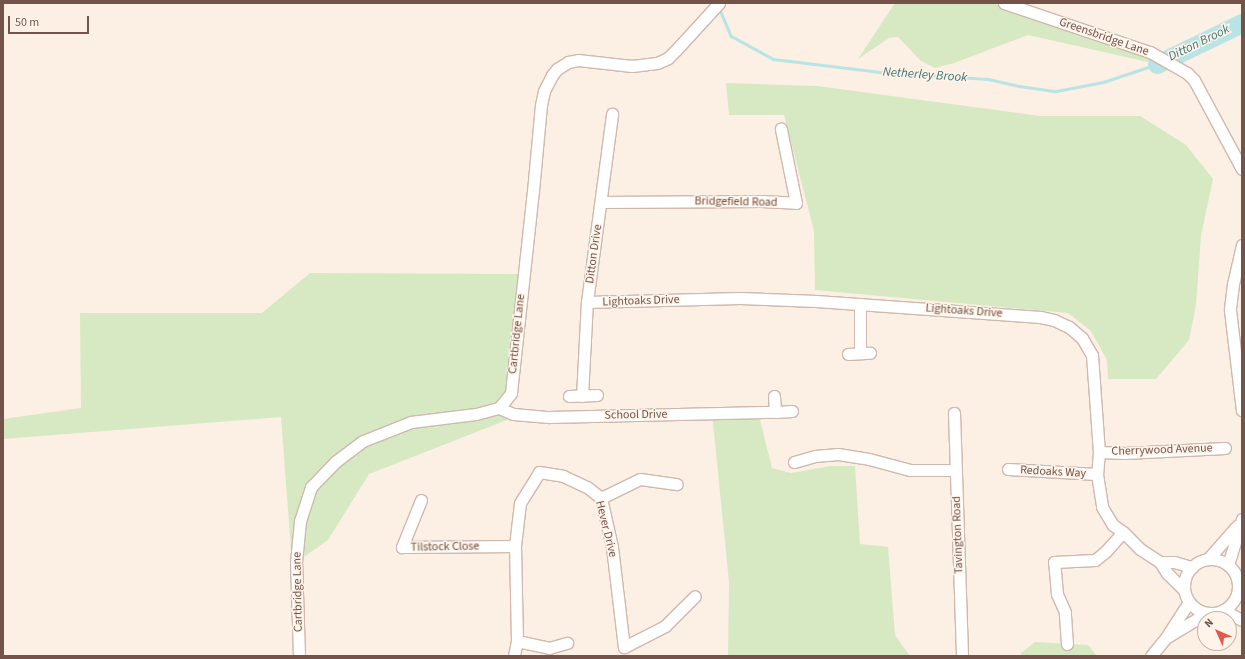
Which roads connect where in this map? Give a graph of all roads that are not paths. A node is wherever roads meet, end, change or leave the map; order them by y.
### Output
1 (719, 3) edge
2 (1004, 3) edge
3 (612, 114) dead end
4 (781, 129) dead end
5 (1242, 168) edge
6 (602, 202) junction
7 (1242, 245) edge
8 (587, 302) junction
9 (860, 304) junction
10 (848, 354) dead end
11 (569, 396) dead end
12 (582, 396) junction
13 (597, 396) dead end
14 (774, 396) dead end
15 (499, 408) junction
16 (1242, 410) edge
17 (775, 412) junction
18 (792, 412) dead end
19 (954, 413) dead end
20 (1225, 448) dead end
21 (1099, 452) junction
22 (794, 462) dead end
23 (1008, 469) dead end
24 (955, 470) junction
25 (1098, 474) junction
26 (677, 484) dead end
27 (601, 498) junction
28 (421, 500) dead end
29 (1241, 521) edge
30 (1123, 532) junction
31 (515, 546) junction
32 (1208, 560) junction
33 (1160, 562) junction
34 (1228, 566) junction
35 (1192, 567) junction
36 (1184, 590) junction
37 (1240, 592) edge
38 (695, 596) dead end
39 (1189, 602) junction
40 (1223, 610) junction
41 (1203, 611) edge
42 (1215, 611) edge
43 (1197, 618) edge
44 (1242, 620) edge
45 (1165, 639) junction
46 (517, 641) junction
47 (567, 643) dead end
48 (1067, 644) dead end
49 (299, 656) edge
50 (514, 656) edge
51 (962, 656) edge
52 (1151, 656) edge

1 - 15 street, Cartbridge Lane
2 - 5 street, Greensbridge Lane
3 - 6 street, Ditton Drive
4 - 6 street, Bridgefield Road
6 - 8 street, Ditton Drive
7 - 16 street
8 - 9 street, Lightoaks Drive
8 - 12 street, Ditton Drive
9 - 10 street
9 - 21 street, Lightoaks Drive
11 - 12 street
12 - 13 street
14 - 17 street
15 - 17 street, School Drive
15 - 49 street, Cartbridge Lane
17 - 18 street, School Drive
19 - 24 street, Tavington Road
20 - 21 street, Cherrywood Avenue
21 - 25 street, Lightoaks Drive
22 - 24 street
23 - 25 street, Redoaks Way
24 - 51 street, Tavington Road
25 - 30 street, Lightoaks Drive
26 - 27 street
27 - 31 street, Hever Drive
27 - 38 street, Hever Drive
28 - 31 street, Tilstock Close
29 - 32 street
29 - 34 street
30 - 33 street, Lightoaks Drive
30 - 48 street
31 - 46 street, Hever Drive
32 - 34 street
32 - 35 street
33 - 35 street, Lightoaks Drive
33 - 36 street, Lightoaks Drive
34 - 37 street
35 - 36 street
36 - 39 street
37 - 40 street
39 - 41 street
39 - 45 street
40 - 42 street
40 - 44 street
43 - 45 street
45 - 52 street
46 - 47 street
46 - 50 street, Hever Drive

